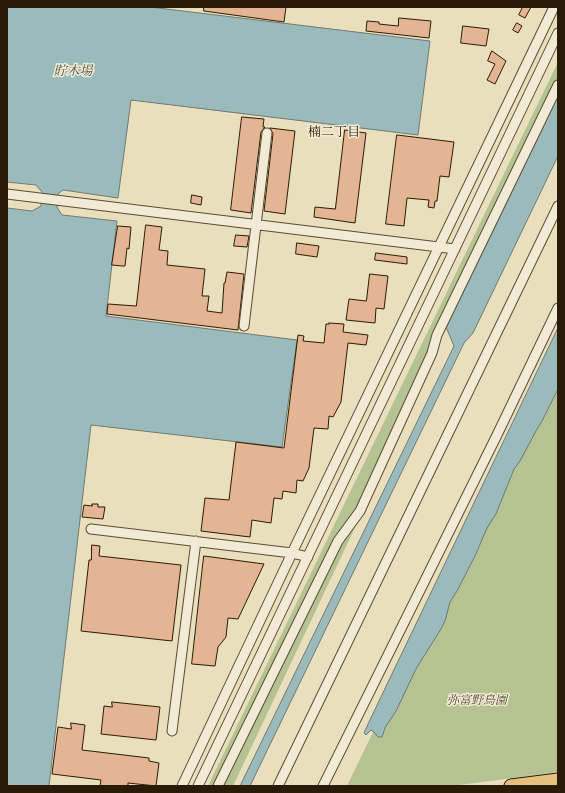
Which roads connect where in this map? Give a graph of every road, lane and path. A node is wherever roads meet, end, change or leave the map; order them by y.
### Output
1 (554, 7) edge
2 (558, 33) edge
3 (558, 85) edge
4 (268, 133) dead end
5 (7, 194) edge
6 (558, 206) edge
7 (256, 224) junction
8 (438, 247) junction
9 (454, 249) junction
10 (558, 308) edge
11 (244, 326) dead end
12 (91, 529) dead end
13 (196, 541) junction
14 (292, 553) junction
15 (308, 557) junction
16 (172, 731) dead end
17 (558, 780) edge
18 (182, 786) edge
19 (198, 786) edge
20 (218, 786) edge
21 (278, 786) edge
22 (323, 786) edge
23 (510, 786) edge

1 - 8 street
2 - 9 street
3 - 20 street
4 - 7 street
5 - 7 street
6 - 21 street
7 - 8 street
7 - 11 street
8 - 9 street
8 - 14 street
9 - 15 street
10 - 22 street
12 - 13 street
13 - 14 street
13 - 16 street
14 - 15 street
14 - 18 street
15 - 19 street
17 - 23 highway

